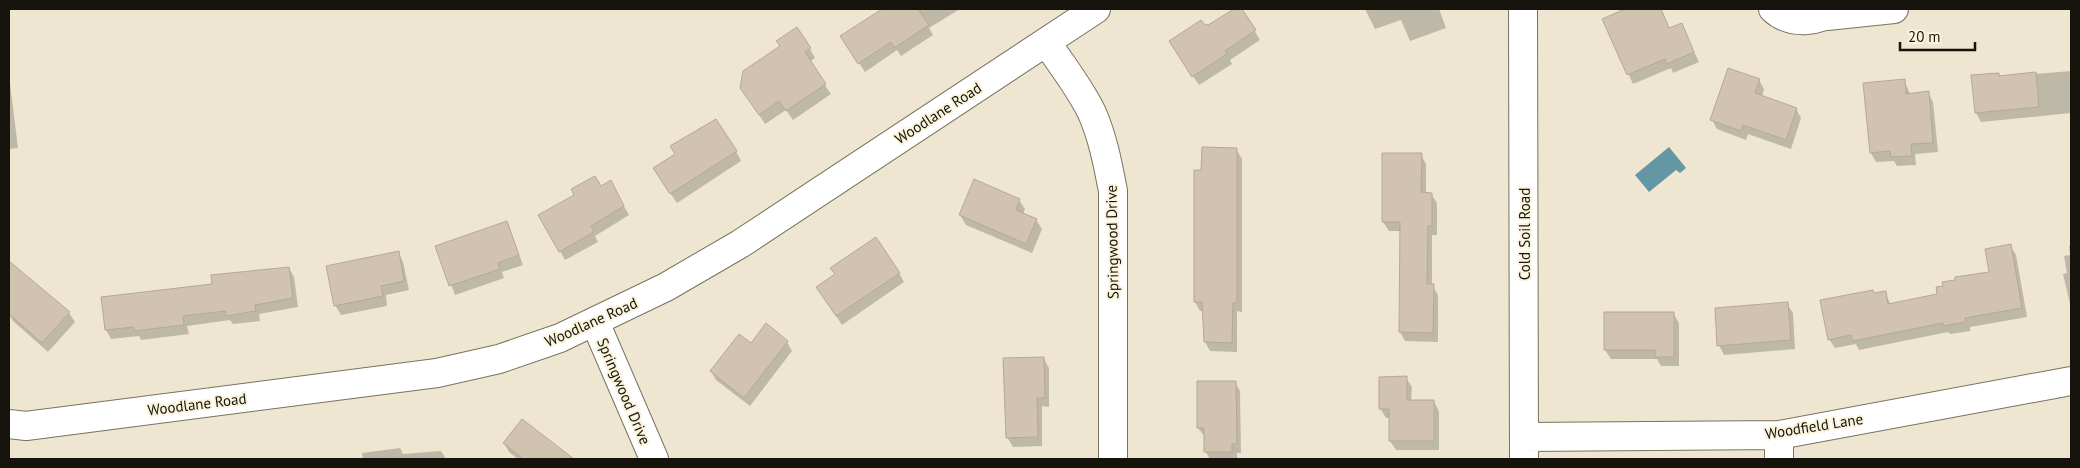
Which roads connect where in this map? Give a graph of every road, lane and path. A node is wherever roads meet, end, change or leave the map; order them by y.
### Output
1 (1096, 9) edge
2 (1523, 9) edge
3 (1773, 9) edge
4 (1894, 9) edge
5 (1833, 12) edge
6 (1046, 42) junction
7 (595, 322) junction
8 (2071, 381) edge
9 (9, 424) edge
10 (1779, 447) edge
11 (1524, 448) edge
12 (654, 459) edge
13 (1113, 459) edge

1 - 6 street, Woodlane Road
2 - 11 street, Cold Soil Road
3 - 5 street
4 - 5 street
6 - 7 street, Woodlane Road
6 - 13 street, Springwood Drive
7 - 9 street, Woodlane Road
7 - 12 street, Springwood Drive
8 - 10 street, Woodfield Lane
10 - 11 street, Woodfield Lane

